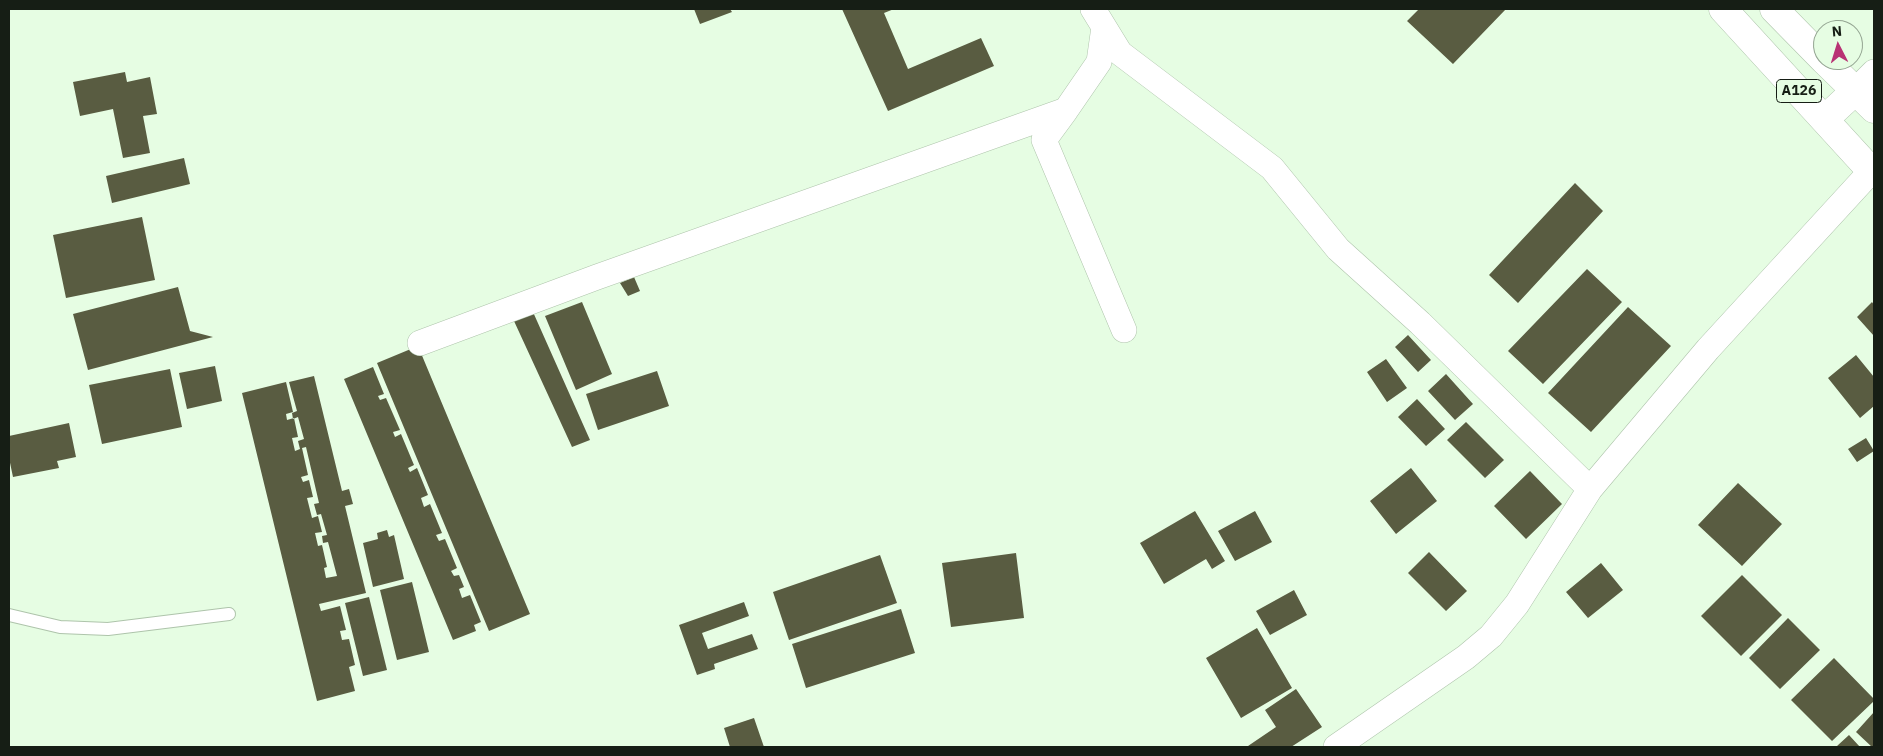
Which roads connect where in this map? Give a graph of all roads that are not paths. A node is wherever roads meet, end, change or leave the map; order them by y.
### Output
1 (1723, 9) edge
2 (1774, 9) edge
3 (1098, 18) edge
4 (1813, 48) edge
5 (1835, 70) edge
6 (1874, 72) edge
7 (1865, 100) edge
8 (1066, 110) junction
9 (1825, 119) junction
10 (1873, 171) edge
11 (1124, 330) dead end
12 (420, 342) dead end
13 (1590, 489) junction
14 (229, 614) dead end
15 (9, 615) edge
16 (1336, 747) edge

1 - 9 main road, A126
2 - 4 main road, A126
3 - 8 street
3 - 13 street
5 - 7 main road, A126
6 - 7 street
7 - 9 main road
8 - 11 street
8 - 12 street
9 - 10 main road, A126
10 - 13 street
13 - 16 street
14 - 15 lane

